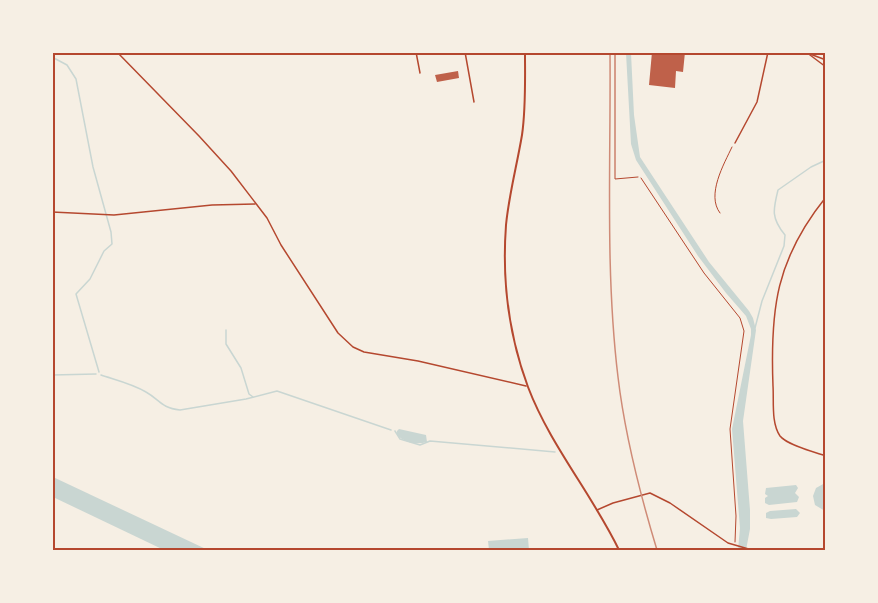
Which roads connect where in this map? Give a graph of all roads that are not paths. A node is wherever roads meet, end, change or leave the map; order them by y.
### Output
1 (117, 52) edge
2 (416, 52) edge
3 (465, 52) edge
4 (525, 52) edge
5 (615, 52) edge
6 (768, 52) edge
7 (806, 53) edge
8 (825, 60) edge
9 (825, 67) edge
10 (420, 72) dead end
11 (474, 102) dead end
12 (735, 143) road end
13 (638, 177) road end
14 (825, 197) edge
15 (256, 204) junction
16 (52, 212) edge
17 (528, 386) junction
18 (825, 456) edge
19 (597, 511) junction
20 (748, 549) edge
21 (619, 550) edge
22 (752, 550) edge

1 - 15 street
2 - 10 street
3 - 11 street
4 - 17 main road
5 - 13 lane
6 - 12 street
7 - 8 street
7 - 9 street
14 - 18 street
15 - 16 street
15 - 17 street
17 - 19 main road
19 - 20 street
19 - 21 main road
20 - 22 street

